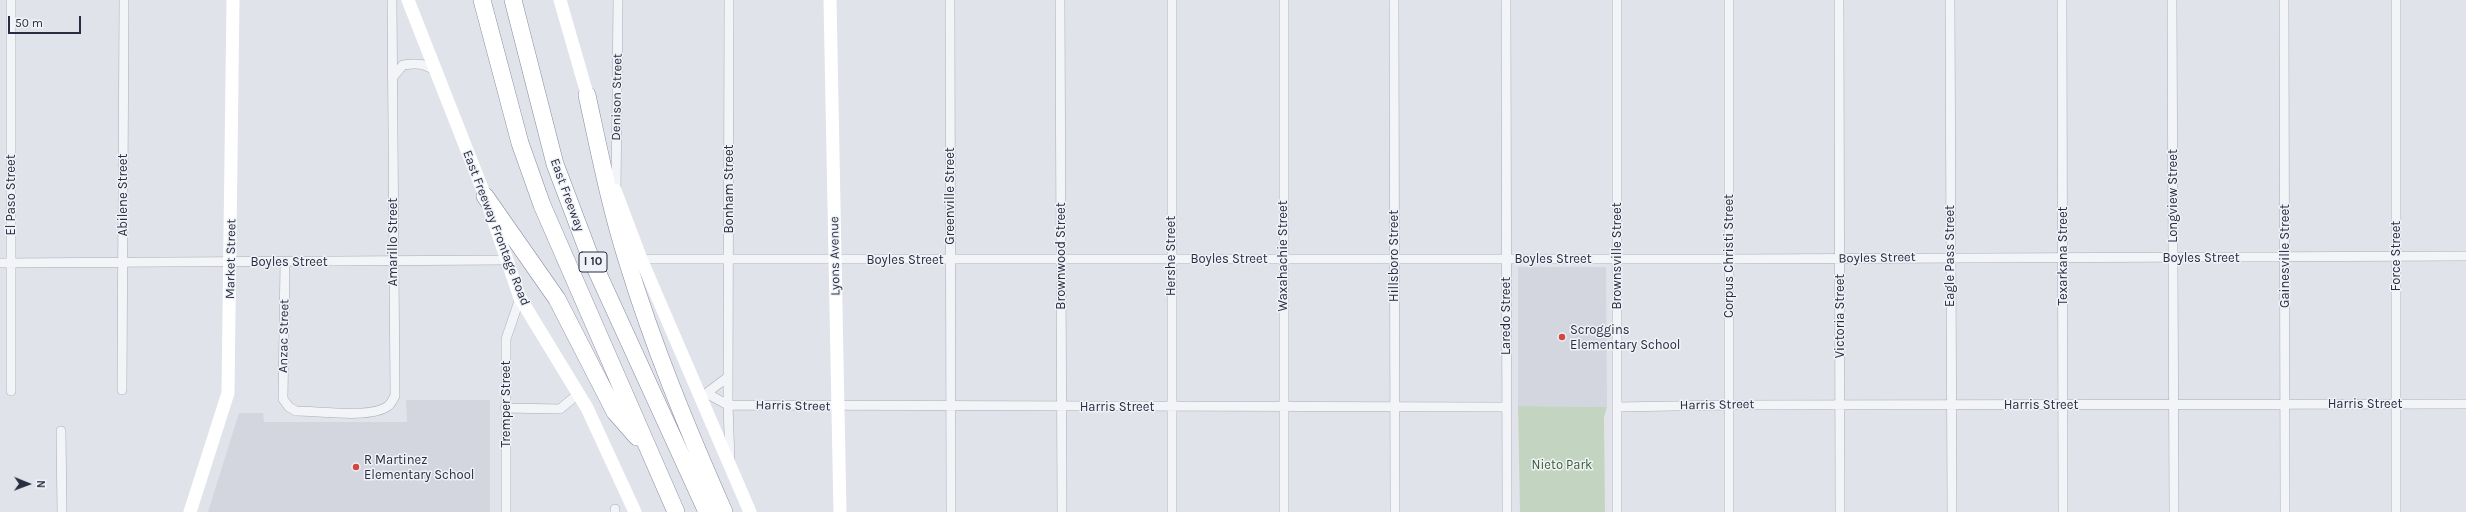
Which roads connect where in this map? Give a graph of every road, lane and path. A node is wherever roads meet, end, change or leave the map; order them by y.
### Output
1 (11, 0) edge
2 (124, 0) edge
3 (233, 0) edge
4 (392, 0) edge
5 (408, 0) edge
6 (482, 0) edge
7 (512, 0) edge
8 (560, 0) edge
9 (618, 0) edge
10 (729, 0) edge
11 (830, 0) edge
12 (950, 0) edge
13 (1060, 0) edge
14 (1172, 0) edge
15 (1284, 0) edge
16 (1394, 0) edge
17 (1506, 0) edge
18 (1617, 0) edge
19 (1729, 0) edge
20 (1839, 0) edge
21 (1950, 0) edge
22 (2062, 0) edge
23 (2172, 0) edge
24 (2284, 0) edge
25 (2396, 0) edge
26 (435, 72) junction
27 (392, 78) junction
28 (587, 95) junction
29 (616, 194) junction
30 (485, 196) junction
31 (2396, 256) junction
32 (2466, 256) edge
33 (2063, 257) junction
34 (1950, 258) junction
35 (2173, 258) junction
36 (2285, 258) junction
37 (641, 259) junction
38 (1171, 259) junction
39 (1283, 259) junction
40 (1394, 259) junction
41 (1617, 259) junction
42 (1729, 259) junction
43 (1841, 259) junction
44 (506, 260) junction
45 (729, 260) junction
46 (835, 260) junction
47 (950, 260) junction
48 (1061, 260) junction
49 (1506, 260) junction
50 (285, 262) junction
51 (393, 262) junction
52 (0, 263) edge
53 (11, 263) junction
54 (122, 263) junction
55 (231, 263) junction
56 (520, 298) junction
57 (728, 377) junction
58 (122, 390) dead end
59 (12, 391) dead end
60 (578, 394) junction
61 (704, 395) junction
62 (2173, 403) junction
63 (2285, 404) junction
64 (2396, 404) junction
65 (2466, 404) edge
66 (728, 405) junction
67 (1730, 405) junction
68 (1840, 405) junction
69 (1951, 405) junction
70 (2064, 405) junction
71 (289, 407) joint
72 (839, 407) junction
73 (952, 407) junction
74 (1061, 407) junction
75 (1283, 407) junction
76 (1394, 407) junction
77 (1506, 407) junction
78 (1617, 407) junction
79 (505, 408) junction
80 (1172, 408) junction
81 (61, 431) dead end
82 (648, 450) junction
83 (730, 469) junction
84 (62, 512) edge
85 (190, 512) edge
86 (506, 512) edge
87 (635, 512) edge
88 (676, 512) edge
89 (707, 512) edge
90 (724, 512) edge
91 (750, 512) edge
92 (840, 512) edge
93 (951, 512) edge
94 (1062, 512) edge
95 (1172, 512) edge
96 (1284, 512) edge
97 (1395, 512) edge
98 (1507, 512) edge
99 (1617, 512) edge
100 (1730, 512) edge
101 (1840, 512) edge
102 (1952, 512) edge
103 (2063, 512) edge
104 (2174, 512) edge
105 (2285, 512) edge
106 (2396, 512) edge

1 - 53 street, El Paso Street
2 - 54 street, Abilene Street
3 - 55 main road, Market Street
4 - 27 street, Amarillo Street
5 - 26 main road, East Freeway Frontage Road
6 - 82 highway, East Freeway / I 10
7 - 89 highway, East Freeway / I 10
8 - 28 main road
9 - 29 street, Denison Street
10 - 45 street, Bonham Street
11 - 46 main road, Lyons Avenue
12 - 47 street, Greenville Street
13 - 48 street, Brownwood Street
14 - 38 street, Hershe Street
15 - 39 street, Waxahachie Street
16 - 40 street, Hillsboro Street
17 - 49 street, Laredo Street
18 - 41 street, Brownsville Street
19 - 42 street, Corpus Christi Street
20 - 43 street, Victoria Street
21 - 34 street, Eagle Pass Street
22 - 33 street, Texarkana Street
23 - 35 street, Longview Street
24 - 36 street, Gainesville Street
25 - 31 street, Force Street
26 - 27 street
26 - 30 main road, East Freeway Frontage Road
27 - 51 street, Amarillo Street
28 - 29 main road
28 - 90 highway
29 - 37 main road
30 - 44 main road, East Freeway Frontage Road
30 - 82 highway
31 - 32 street, Boyles Street
31 - 36 street, Boyles Street
31 - 64 street, Force Street
33 - 34 street, Boyles Street
33 - 35 street, Boyles Street
33 - 70 street, Texarkana Street
34 - 43 street, Boyles Street
34 - 69 street, Eagle Pass Street
35 - 36 street, Boyles Street
35 - 62 street, Longview Street
36 - 63 street, Gainesville Street
37 - 45 street, Boyles Street
37 - 61 main road
38 - 39 street, Boyles Street
38 - 48 street, Boyles Street
38 - 80 street, Hershe Street
39 - 40 street, Boyles Street
39 - 75 street, Waxahachie Street
40 - 49 street, Boyles Street
40 - 76 street, Hillsboro Street
41 - 42 street, Boyles Street
41 - 49 street, Boyles Street
41 - 78 street, Brownsville Street
42 - 43 street, Boyles Street
42 - 67 street, Corpus Christi Street
43 - 68 street, Victoria Street
44 - 51 street, Boyles Street
44 - 56 main road, East Freeway Frontage Road
45 - 46 street, Boyles Street
45 - 57 street, Bonham Street
46 - 47 street, Boyles Street
46 - 72 main road, Lyons Avenue
47 - 48 street, Boyles Street
47 - 73 street, Greenville Street
48 - 74 street, Brownwood Street
49 - 77 street, Laredo Street
50 - 51 street, Boyles Street
50 - 55 street, Boyles Street
50 - 71 street, Anzac Street
51 - 71 street, Amarillo Street
52 - 53 street, Boyles Street
53 - 54 street, Boyles Street
53 - 59 street, El Paso Street
54 - 55 street, Boyles Street
54 - 58 street, Abilene Street
55 - 85 main road, Market Street
56 - 60 main road, East Freeway Frontage Road
56 - 79 street, Tremper Street
57 - 61 street
57 - 66 street, Bonham Street
60 - 79 street
60 - 87 main road, East Freeway Frontage Road
61 - 66 street
61 - 83 main road
62 - 63 street, Harris Street
62 - 70 street, Harris Street
62 - 104 street, Longview Street
63 - 64 street, Harris Street
63 - 105 street, Gainesville Street
64 - 65 street, Harris Street
64 - 106 street, Force Street
66 - 72 street, Harris Street
66 - 83 street, Bonham Street
67 - 68 street, Harris Street
67 - 78 street, Harris Street
67 - 100 street, Corpus Christi Street
68 - 69 street, Harris Street
68 - 101 street, Victoria Street
69 - 70 street, Harris Street
69 - 102 street, Eagle Pass Street
70 - 103 street, Texarkana Street
72 - 73 street, Harris Street
72 - 92 main road, Lyons Avenue
73 - 74 street, Harris Street
73 - 93 street, Greenville Street
74 - 80 street, Harris Street
74 - 94 street, Brownwood Street
75 - 76 street, Harris Street
75 - 80 street, Harris Street
75 - 96 street, Waxahachie Street
76 - 77 street, Harris Street
76 - 97 street, Hillsboro Street
77 - 98 street, Laredo Street
78 - 99 street, Brownsville Street
79 - 86 street, Tremper Street
80 - 95 street, Hershe Street
81 - 84 street
82 - 88 highway, East Freeway / I 10
83 - 91 main road

